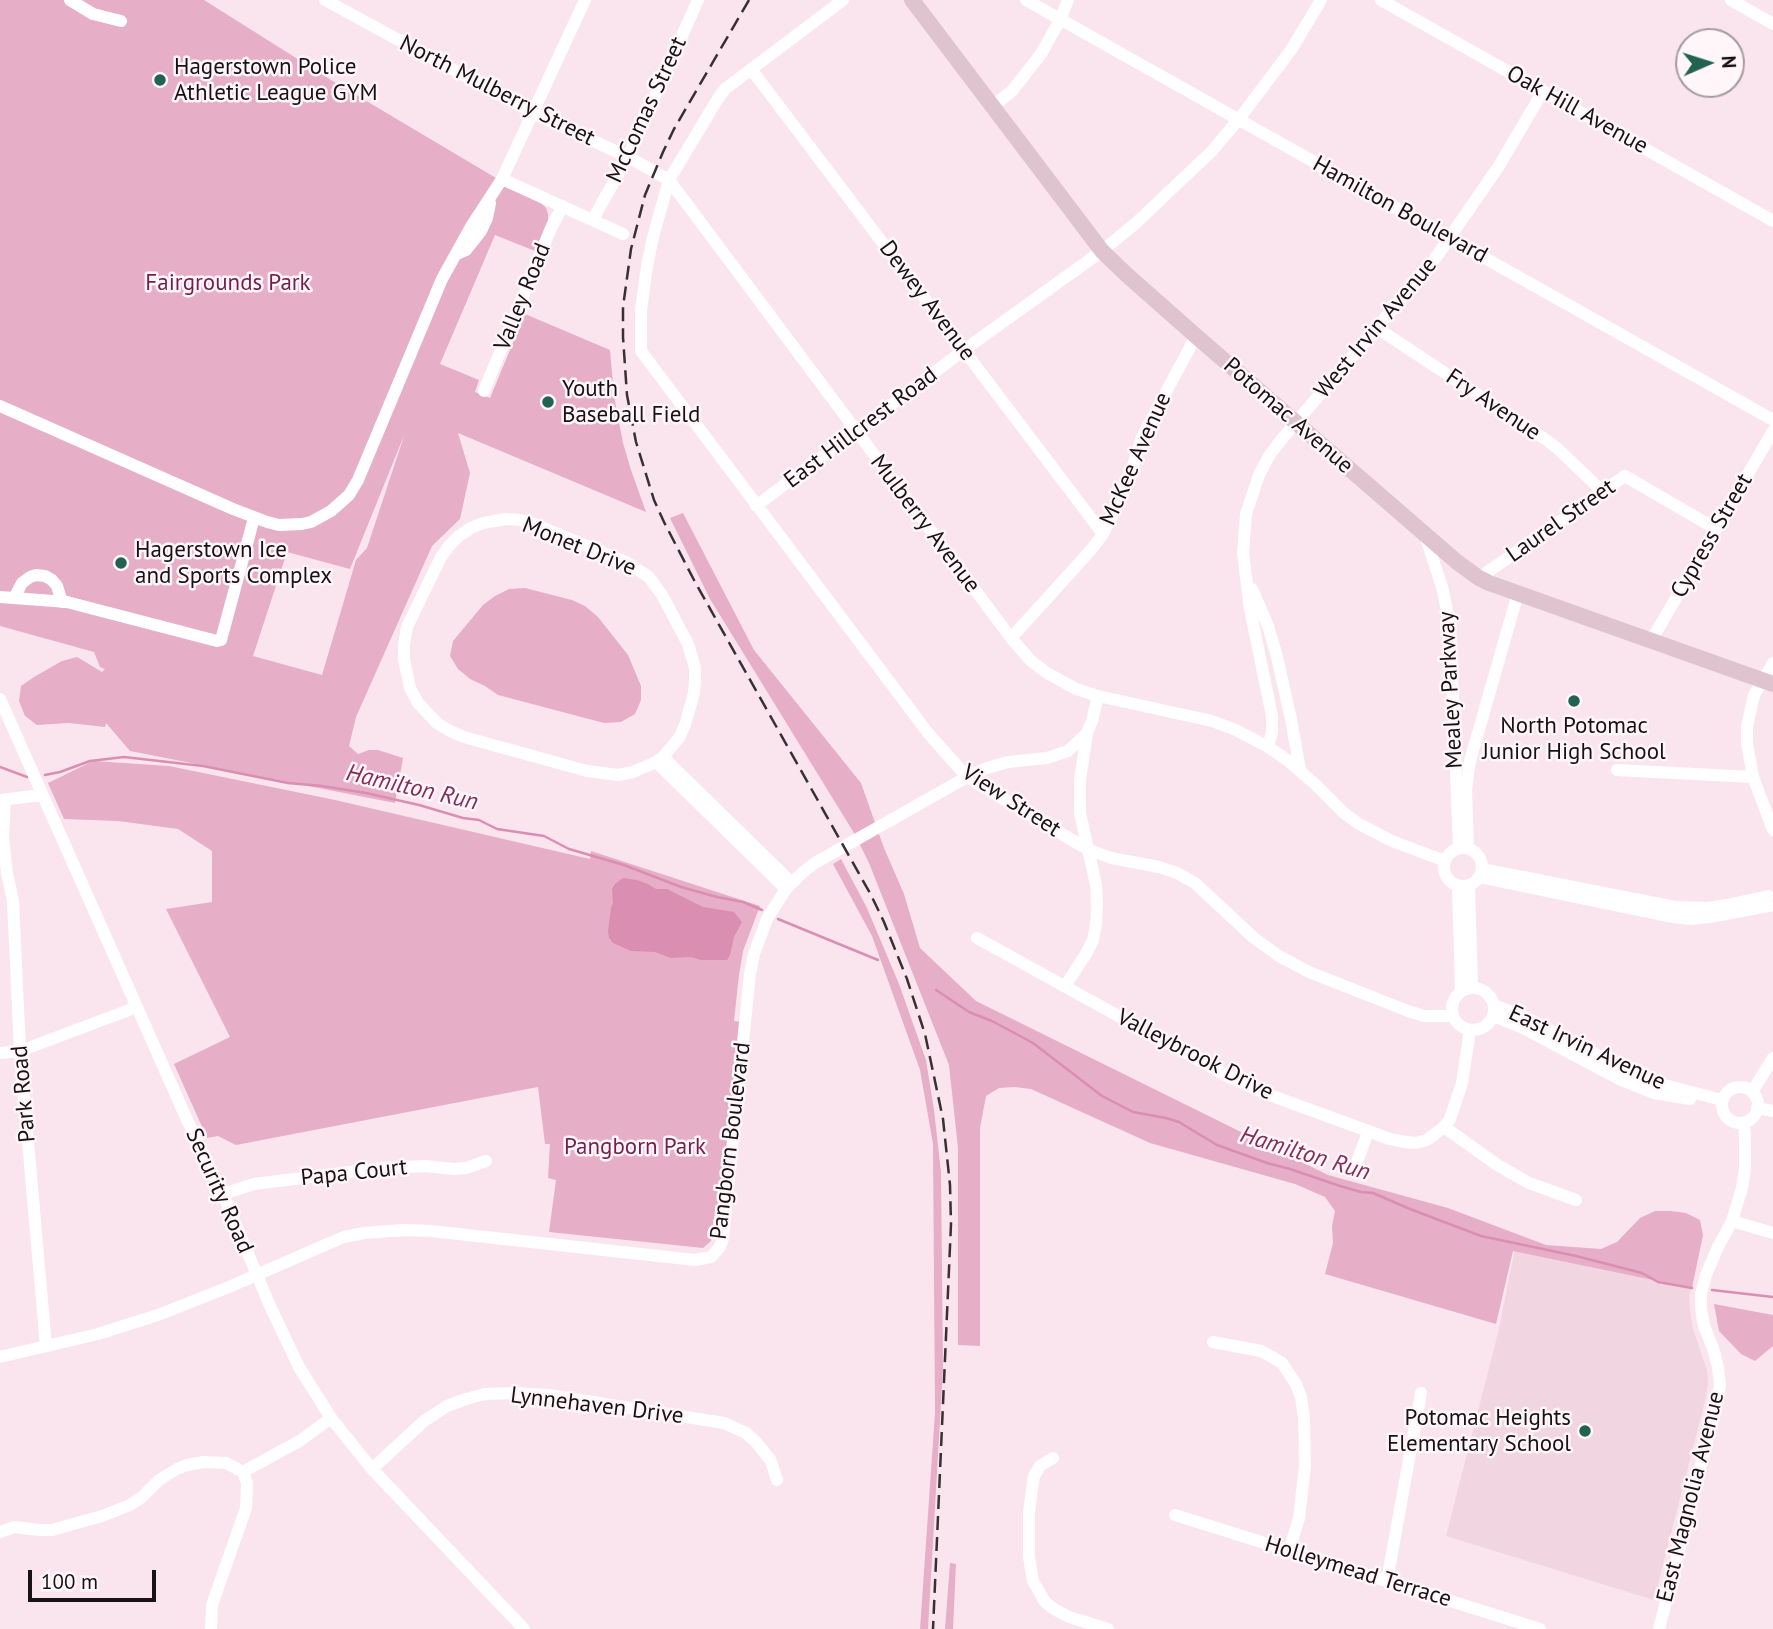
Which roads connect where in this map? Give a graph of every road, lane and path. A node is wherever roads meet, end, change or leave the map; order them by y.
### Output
1 (70, 0) edge
2 (326, 0) edge
3 (585, 0) edge
4 (698, 0) edge
5 (844, 0) edge
6 (912, 0) edge
7 (1026, 0) edge
8 (1068, 0) edge
9 (1321, 0) edge
10 (1381, 0) edge
11 (1731, 0) edge
12 (1743, 4) edge
13 (1060, 20) junction
14 (121, 21) dead end
15 (1773, 24) edge
16 (751, 69) junction
17 (1544, 91) junction
18 (993, 107) junction
19 (533, 113) junction
20 (1239, 120) junction
21 (628, 157) junction
22 (502, 179) junction
23 (669, 180) junction
24 (564, 206) junction
25 (593, 219) junction
26 (1773, 221) edge
27 (623, 234) dead end
28 (1450, 238) junction
29 (1102, 251) junction
30 (1377, 328) junction
31 (1196, 336) junction
32 (964, 351) junction
33 (484, 391) dead end
34 (0, 406) edge
35 (1773, 420) edge
36 (1297, 423) junction
37 (1773, 431) edge
38 (856, 432) junction
39 (1603, 492) junction
40 (756, 506) junction
41 (254, 518) junction
42 (1716, 529) junction
43 (1103, 534) junction
44 (1424, 535) junction
45 (1246, 576) junction
46 (1479, 578) junction
47 (1518, 593) junction
48 (0, 597) edge
49 (14, 598) junction
50 (62, 602) junction
51 (1011, 638) junction
52 (1651, 641) junction
53 (1773, 663) edge
54 (1768, 683) edge
55 (1098, 696) junction
56 (0, 699) edge
57 (1087, 733) junction
58 (1268, 747) junction
59 (659, 760) junction
60 (1300, 770) junction
61 (1617, 770) dead end
62 (967, 777) junction
63 (1753, 777) junction
64 (42, 795) junction
65 (2, 800) edge
66 (1773, 830) edge
67 (1463, 848) junction
68 (1087, 849) junction
69 (1445, 860) junction
70 (1481, 873) junction
71 (789, 886) junction
72 (1463, 886) junction
73 (1771, 899) edge
74 (976, 937) dead end
75 (1065, 986) junction
76 (1466, 990) junction
77 (137, 1007) junction
78 (1493, 1010) junction
79 (1453, 1016) junction
80 (1470, 1030) junction
81 (20, 1051) junction
82 (0, 1053) edge
83 (1773, 1058) edge
84 (1752, 1092) junction
85 (1722, 1103) junction
86 (1757, 1108) junction
87 (1773, 1111) edge
88 (1744, 1123) junction
89 (1444, 1127) junction
90 (1368, 1132) junction
91 (1358, 1159) dead end
92 (486, 1161) dead end
93 (223, 1194) junction
94 (1576, 1200) dead end
95 (1732, 1221) junction
96 (1773, 1233) edge
97 (256, 1275) junction
98 (1213, 1342) dead end
99 (46, 1346) junction
100 (0, 1357) edge
101 (1421, 1392) dead end
102 (331, 1418) junction
103 (1053, 1458) dead end
104 (372, 1469) junction
105 (243, 1472) junction
106 (777, 1480) dead end
107 (1175, 1515) dead end
108 (0, 1532) edge
109 (1289, 1551) junction
110 (1387, 1581) junction
111 (211, 1629) edge
112 (524, 1629) edge
113 (1108, 1629) edge
114 (1540, 1629) edge
115 (1659, 1629) edge

1 - 14 street
2 - 19 street, North Mulberry Street
3 - 19 street
4 - 21 street, McComas Street
5 - 16 street
6 - 18 main road, Potomac Avenue
7 - 13 street, Hamilton Boulevard
8 - 13 street
9 - 20 street, East Hillcrest Road
10 - 17 street, Oak Hill Avenue
11 - 12 street
12 - 15 street
13 - 18 street
13 - 20 street, Hamilton Boulevard
16 - 23 street
16 - 32 street, Dewey Avenue
17 - 26 street, Oak Hill Avenue
17 - 28 street, West Irvin Avenue
18 - 29 main road, Potomac Avenue
19 - 21 street, North Mulberry Street
19 - 22 street
20 - 28 street, Hamilton Boulevard
20 - 29 street, East Hillcrest Road
21 - 23 street, North Mulberry Street
21 - 25 street, McComas Street
22 - 24 street
22 - 41 street
23 - 38 street, Mulberry Avenue
23 - 40 street, View Street
24 - 25 street
24 - 33 street, Valley Road
25 - 27 street
28 - 30 street, West Irvin Avenue
28 - 35 street, Hamilton Boulevard
29 - 31 main road, Potomac Avenue
29 - 32 street, East Hillcrest Road
30 - 36 street, West Irvin Avenue
30 - 39 street, Fry Avenue
31 - 36 main road, Potomac Avenue
31 - 43 street, McKee Avenue
32 - 38 street, East Hillcrest Road
32 - 43 street, Dewey Avenue
34 - 41 street
36 - 44 main road, Potomac Avenue
36 - 45 street
37 - 42 street, Cypress Street
38 - 40 street, East Hillcrest Road
38 - 51 street, Mulberry Avenue
39 - 42 street, Laurel Street
39 - 46 street, Laurel Street
40 - 62 street, View Street
41 - 50 street
42 - 52 street, Cypress Street
43 - 51 street, McKee Avenue
44 - 46 main road, Potomac Avenue
44 - 67 street, Mealey Parkway
45 - 58 street
45 - 60 street
46 - 47 main road, Potomac Avenue
47 - 52 main road, Potomac Avenue
47 - 67 street, Mealey Parkway
48 - 49 street
49 - 50 street
49 - 50 street
51 - 55 street, Mulberry Avenue
52 - 54 main road, Potomac Avenue
53 - 54 street
54 - 63 street
55 - 57 street
55 - 58 street, Mulberry Avenue
56 - 64 street, Security Road
57 - 62 street, Pangborn Boulevard
57 - 68 street
58 - 60 street
59 - 59 street, Monet Drive
59 - 71 street
60 - 69 street
61 - 63 street
62 - 68 street, View Street
62 - 71 street, Pangborn Boulevard
63 - 66 street
64 - 65 street
64 - 77 street, Security Road
65 - 81 street, Park Road
67 - 69 street
67 - 70 street
68 - 75 street
68 - 79 street, View Street
69 - 72 street
70 - 72 street
70 - 73 street
71 - 97 street, Pangborn Boulevard
72 - 76 street
74 - 75 street, Valleybrook Drive
75 - 90 street, Valleybrook Drive
76 - 78 street
76 - 79 street
77 - 81 street
77 - 93 street, Security Road
78 - 80 street
78 - 85 street, East Irvin Avenue
79 - 80 street
80 - 89 street
81 - 82 street
81 - 99 street, Park Road
83 - 84 street
84 - 85 street
84 - 86 street
85 - 88 street
86 - 87 street
86 - 88 street
88 - 95 street, East Magnolia Avenue
89 - 90 street, Valleybrook Drive
89 - 94 street
90 - 91 street
92 - 93 street, Papa Court
93 - 97 street, Security Road
95 - 96 street
95 - 115 street, East Magnolia Avenue
97 - 99 street, Pangborn Boulevard
97 - 102 street, Security Road
98 - 109 street
99 - 100 street, Pangborn Boulevard
101 - 110 street
102 - 104 street, Security Road
102 - 105 street
103 - 113 street
104 - 106 street, Lynnehaven Drive
104 - 112 street, Security Road
105 - 108 street
105 - 111 street
107 - 109 street, Holleymead Terrace
109 - 110 street, Holleymead Terrace
110 - 114 street, Holleymead Terrace

